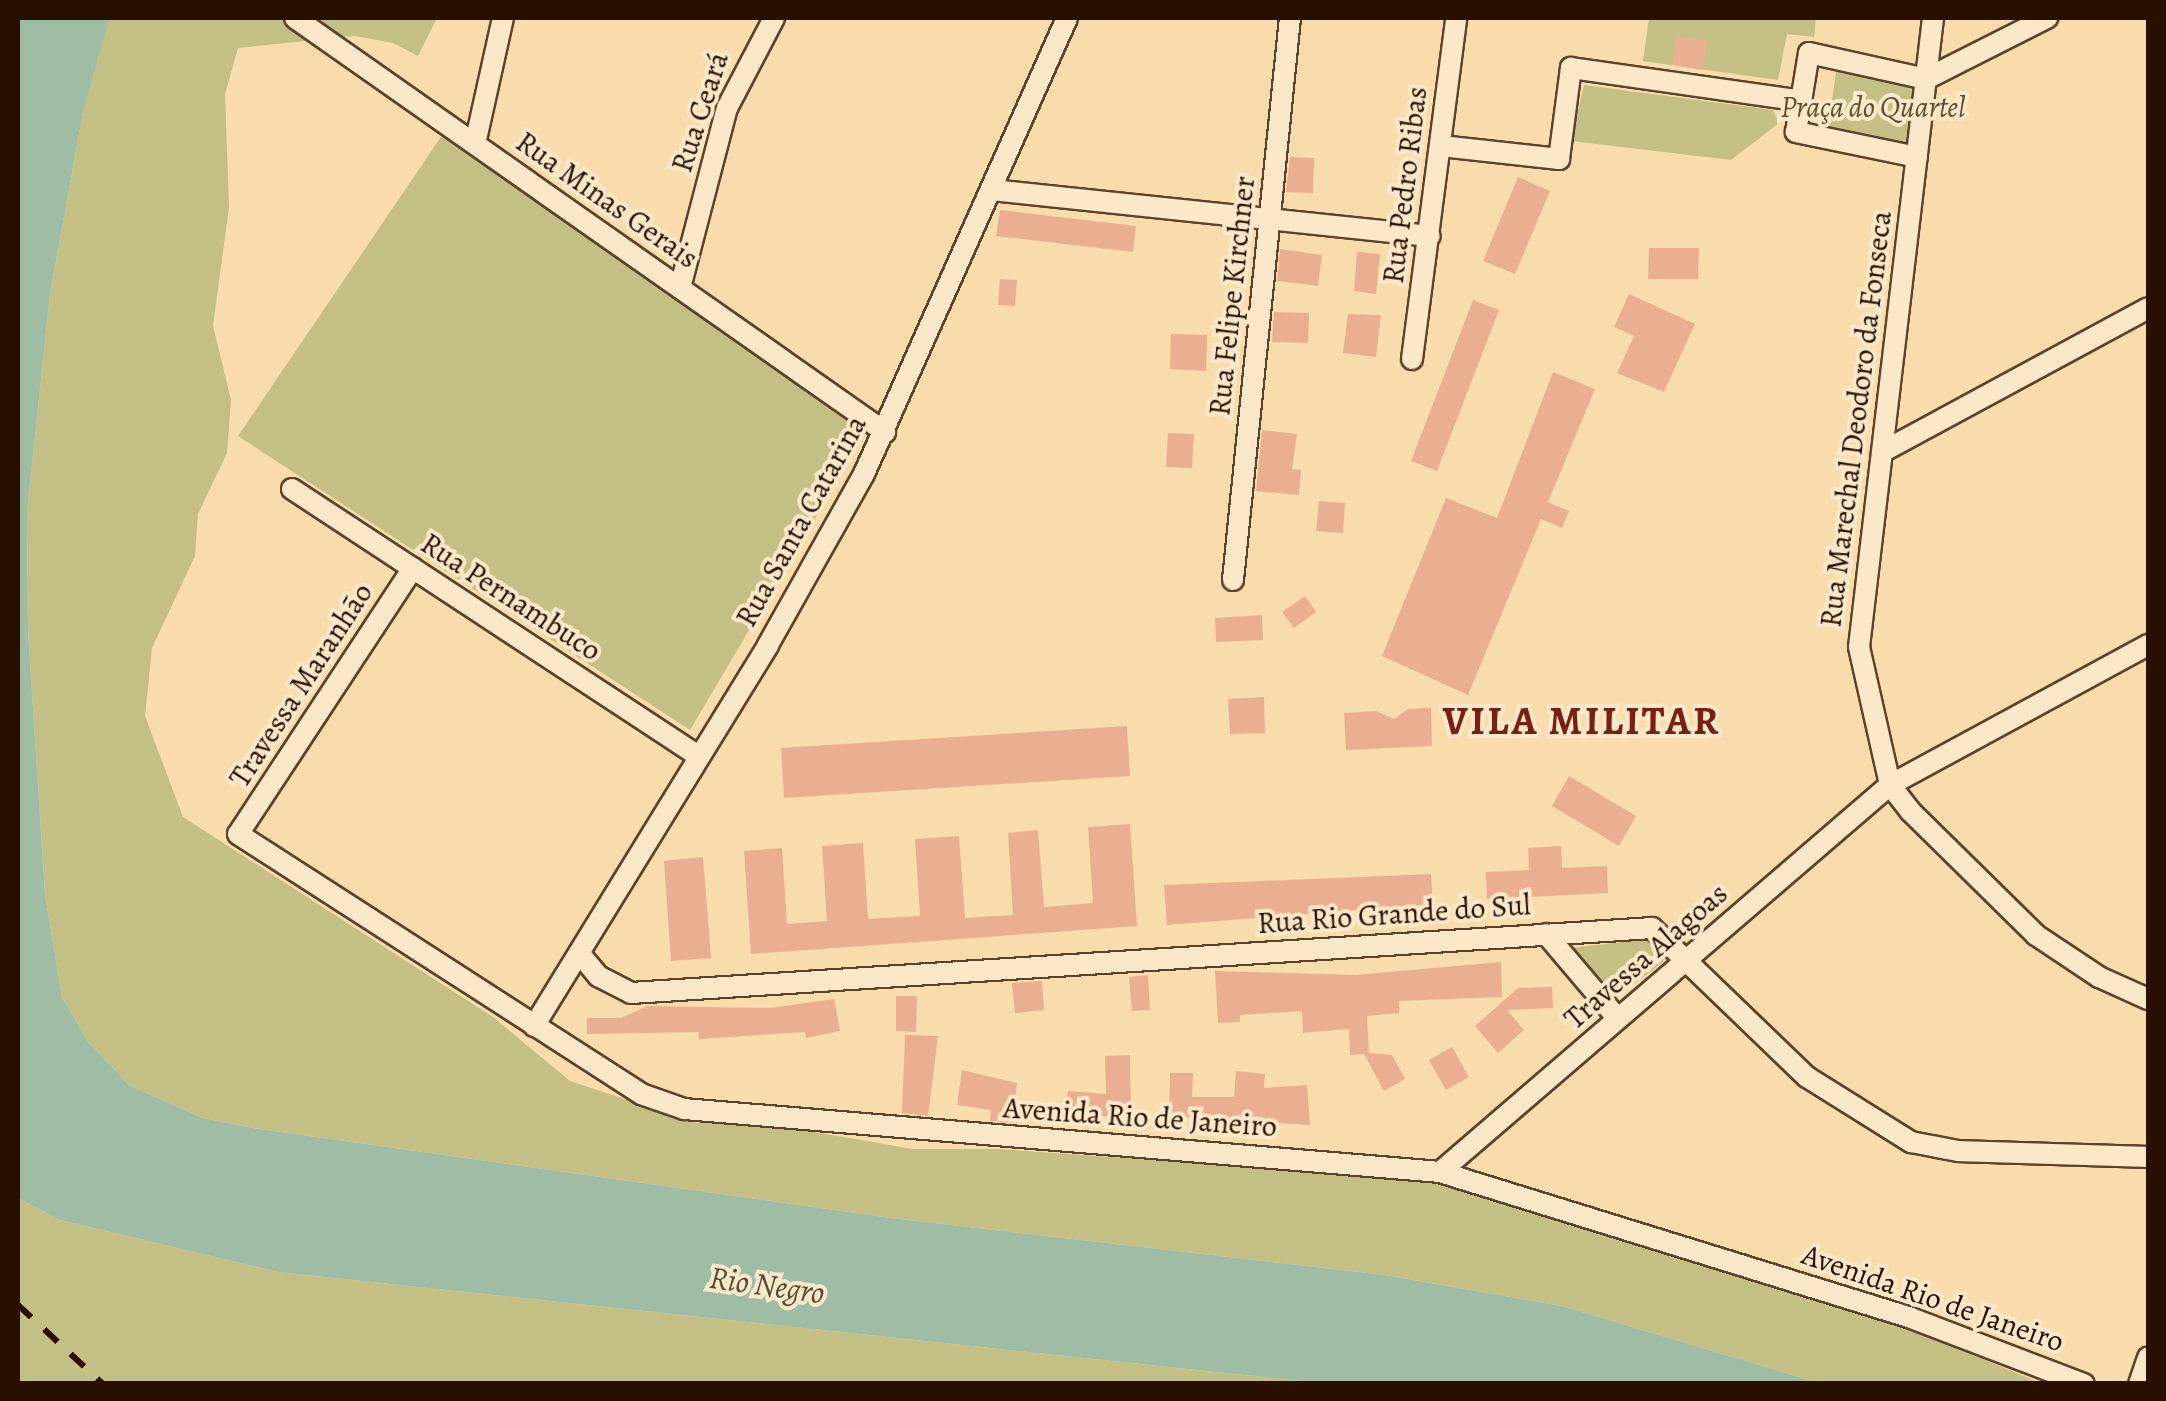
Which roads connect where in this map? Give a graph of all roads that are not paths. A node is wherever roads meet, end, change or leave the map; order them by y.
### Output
1 (295, 18) edge
2 (503, 18) edge
3 (774, 18) edge
4 (1067, 18) edge
5 (1290, 18) edge
6 (1456, 18) edge
7 (1933, 18) edge
8 (2047, 18) edge
9 (1926, 79) junction
10 (1802, 101) junction
11 (476, 144) junction
12 (1440, 146) junction
13 (1917, 157) junction
14 (992, 190) junction
15 (1270, 218) junction
16 (1430, 236) junction
17 (680, 288) junction
18 (2148, 308) edge
19 (1412, 359) dead end
20 (886, 432) junction
21 (1882, 452) junction
22 (292, 488) dead end
23 (413, 568) junction
24 (1233, 580) dead end
25 (2148, 645) edge
26 (697, 755) junction
27 (1890, 785) junction
28 (238, 834) joint
29 (1546, 934) junction
30 (579, 953) junction
31 (1689, 958) junction
32 (2148, 999) edge
33 (1618, 1019) junction
34 (534, 1026) junction
35 (2148, 1156) edge
36 (1440, 1172) junction
37 (2148, 1358) edge
38 (2084, 1384) edge
39 (2139, 1384) edge

1 - 11 street, Rua Minas Gerais
2 - 11 street
3 - 17 street, Rua Ceará
4 - 14 street, Rua Santa Catarina
5 - 15 street, Rua Felipe Kirchner
6 - 12 street, Rua Pedro Ribas
7 - 9 street, Rua Marechal Deodoro da Fonseca
8 - 9 street
9 - 10 street
9 - 13 street, Rua Marechal Deodoro da Fonseca
10 - 12 street
10 - 13 street
11 - 17 street, Rua Minas Gerais
12 - 16 street, Rua Pedro Ribas
13 - 21 street, Rua Marechal Deodoro da Fonseca
14 - 15 street
14 - 20 street, Rua Santa Catarina
15 - 16 street
15 - 24 street, Rua Felipe Kirchner
16 - 19 street, Rua Pedro Ribas
17 - 20 street, Rua Minas Gerais
18 - 21 street
20 - 26 street, Rua Santa Catarina
21 - 27 street, Rua Marechal Deodoro da Fonseca
22 - 23 street, Rua Pernambuco
23 - 26 street, Rua Pernambuco
23 - 28 street, Travessa Maranhão
25 - 27 street, Travessa Alagoas
26 - 30 street, Rua Santa Catarina
27 - 31 street, Travessa Alagoas
27 - 32 street, Rua Marechal Deodoro da Fonseca
28 - 34 street, Avenida Rio de Janeiro
29 - 30 street, Rua Rio Grande do Sul
29 - 31 street, Rua Rio Grande do Sul
29 - 33 street
30 - 34 street, Rua Santa Catarina
31 - 33 street, Travessa Alagoas
31 - 35 street, Rua Rio Grande do Sul
33 - 36 street, Travessa Alagoas
34 - 36 street, Avenida Rio de Janeiro
36 - 38 street, Avenida Rio de Janeiro
37 - 39 street

